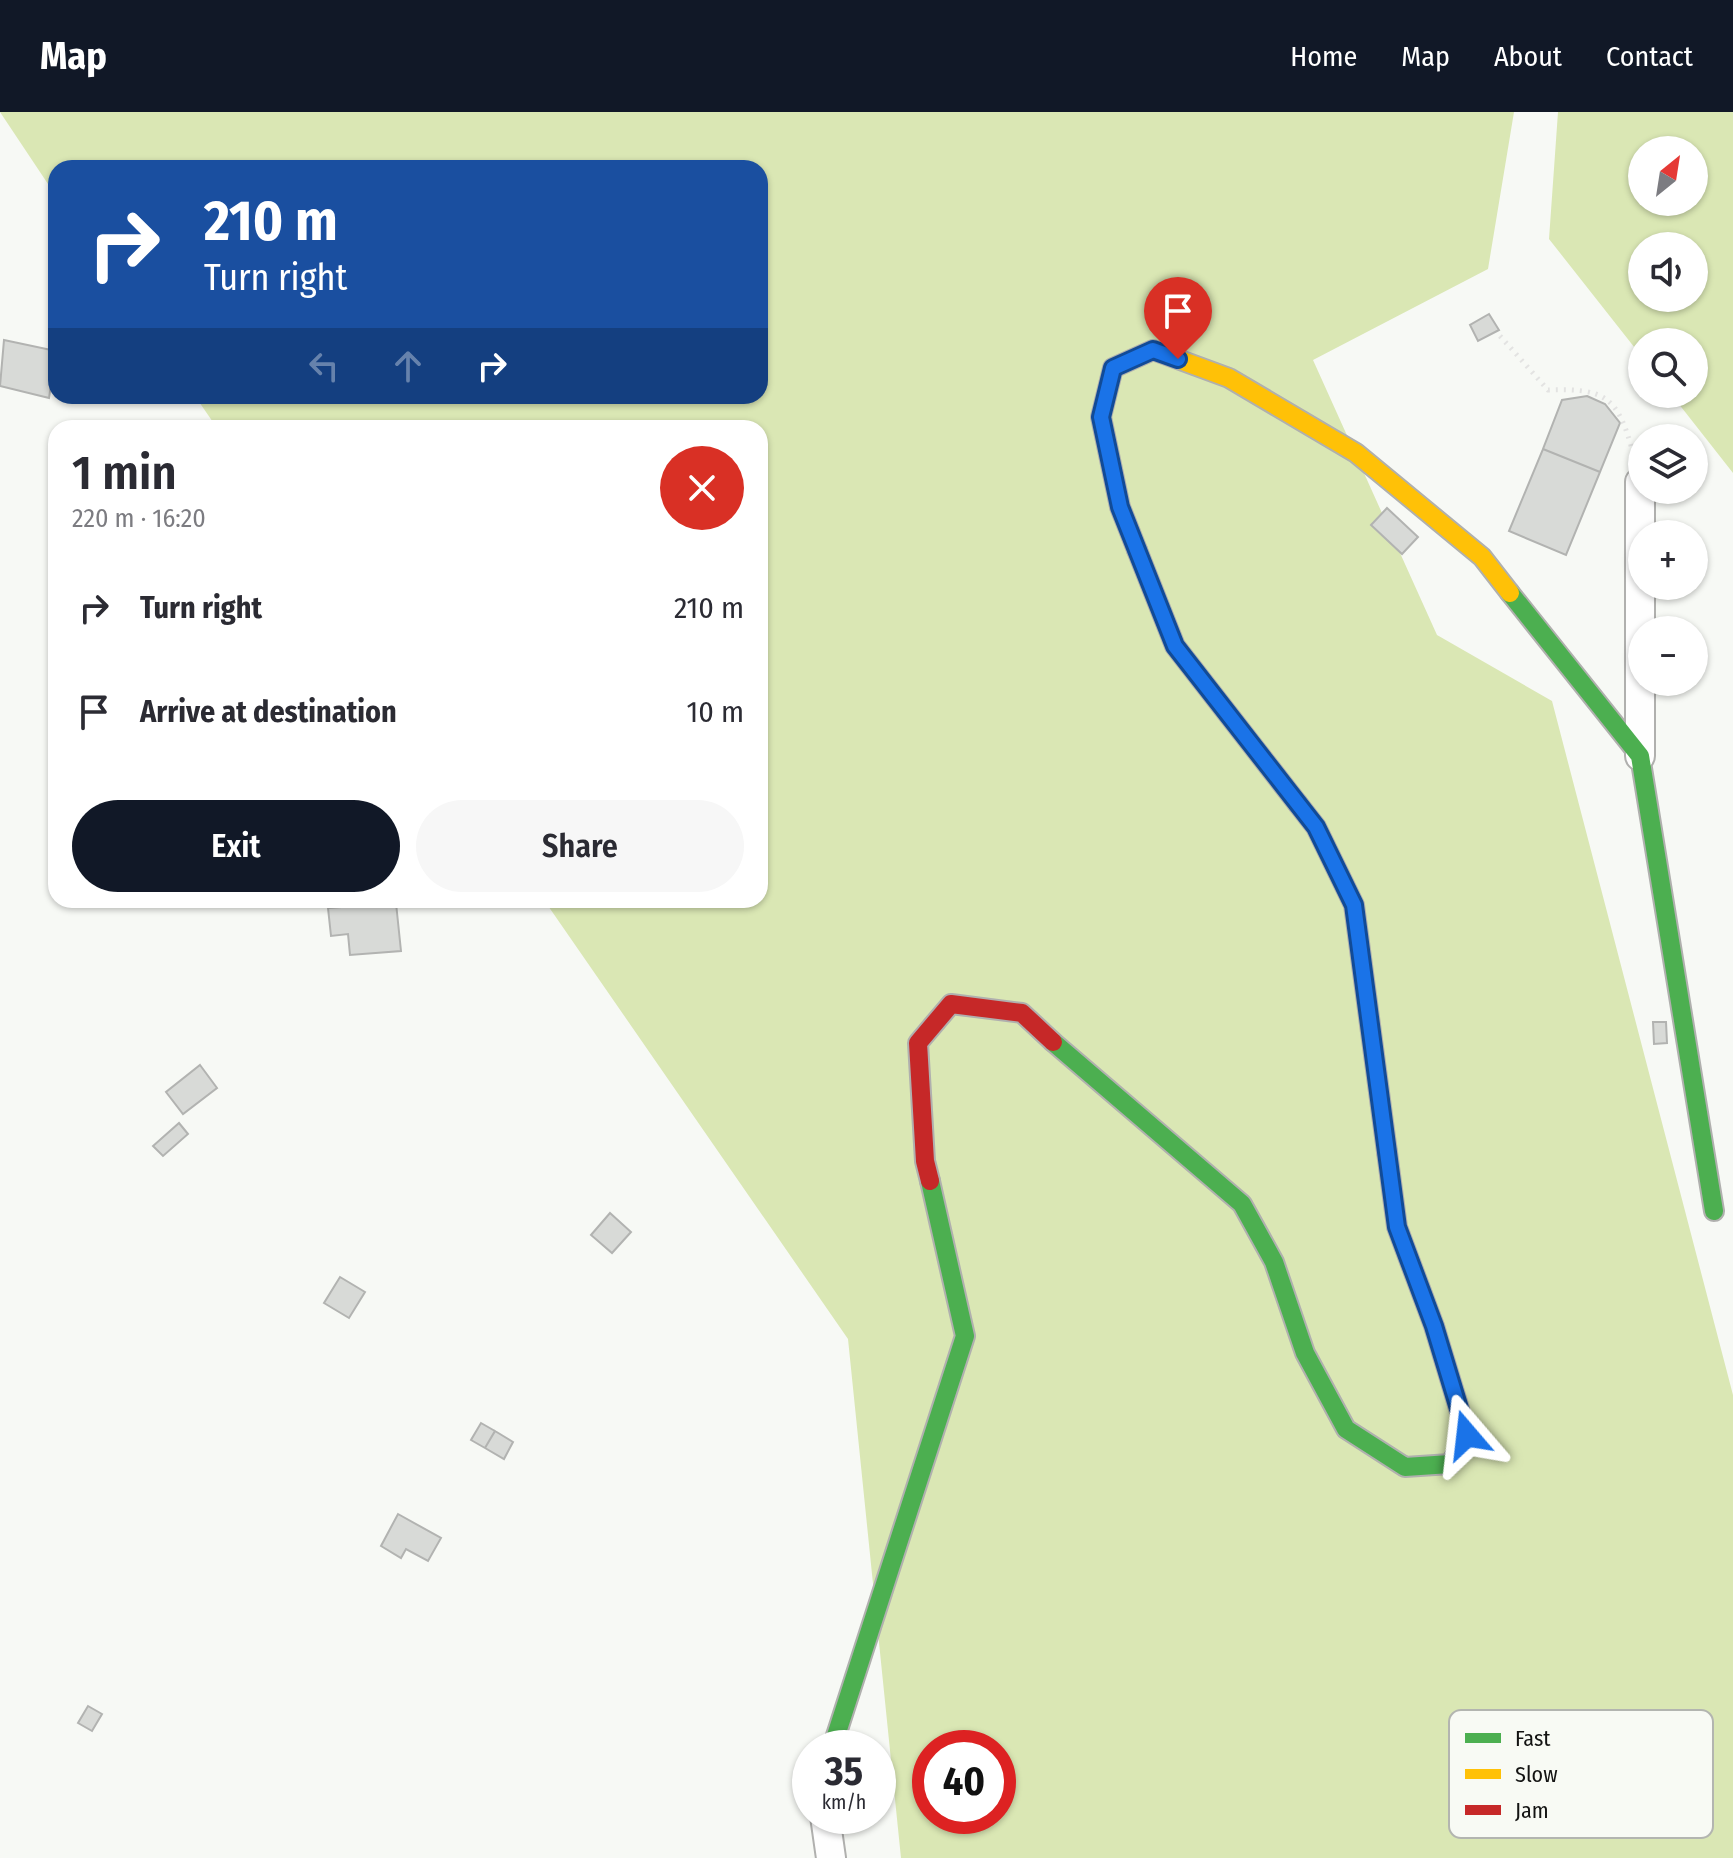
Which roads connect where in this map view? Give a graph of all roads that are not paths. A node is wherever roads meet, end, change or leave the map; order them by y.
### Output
1 (1640, 504) edge
2 (1640, 756) junction
3 (1714, 1211) dead end
4 (838, 1730) edge
5 (828, 1834) edge
6 (831, 1858) edge

1 - 2 street
2 - 3 street
2 - 4 street
5 - 6 street

